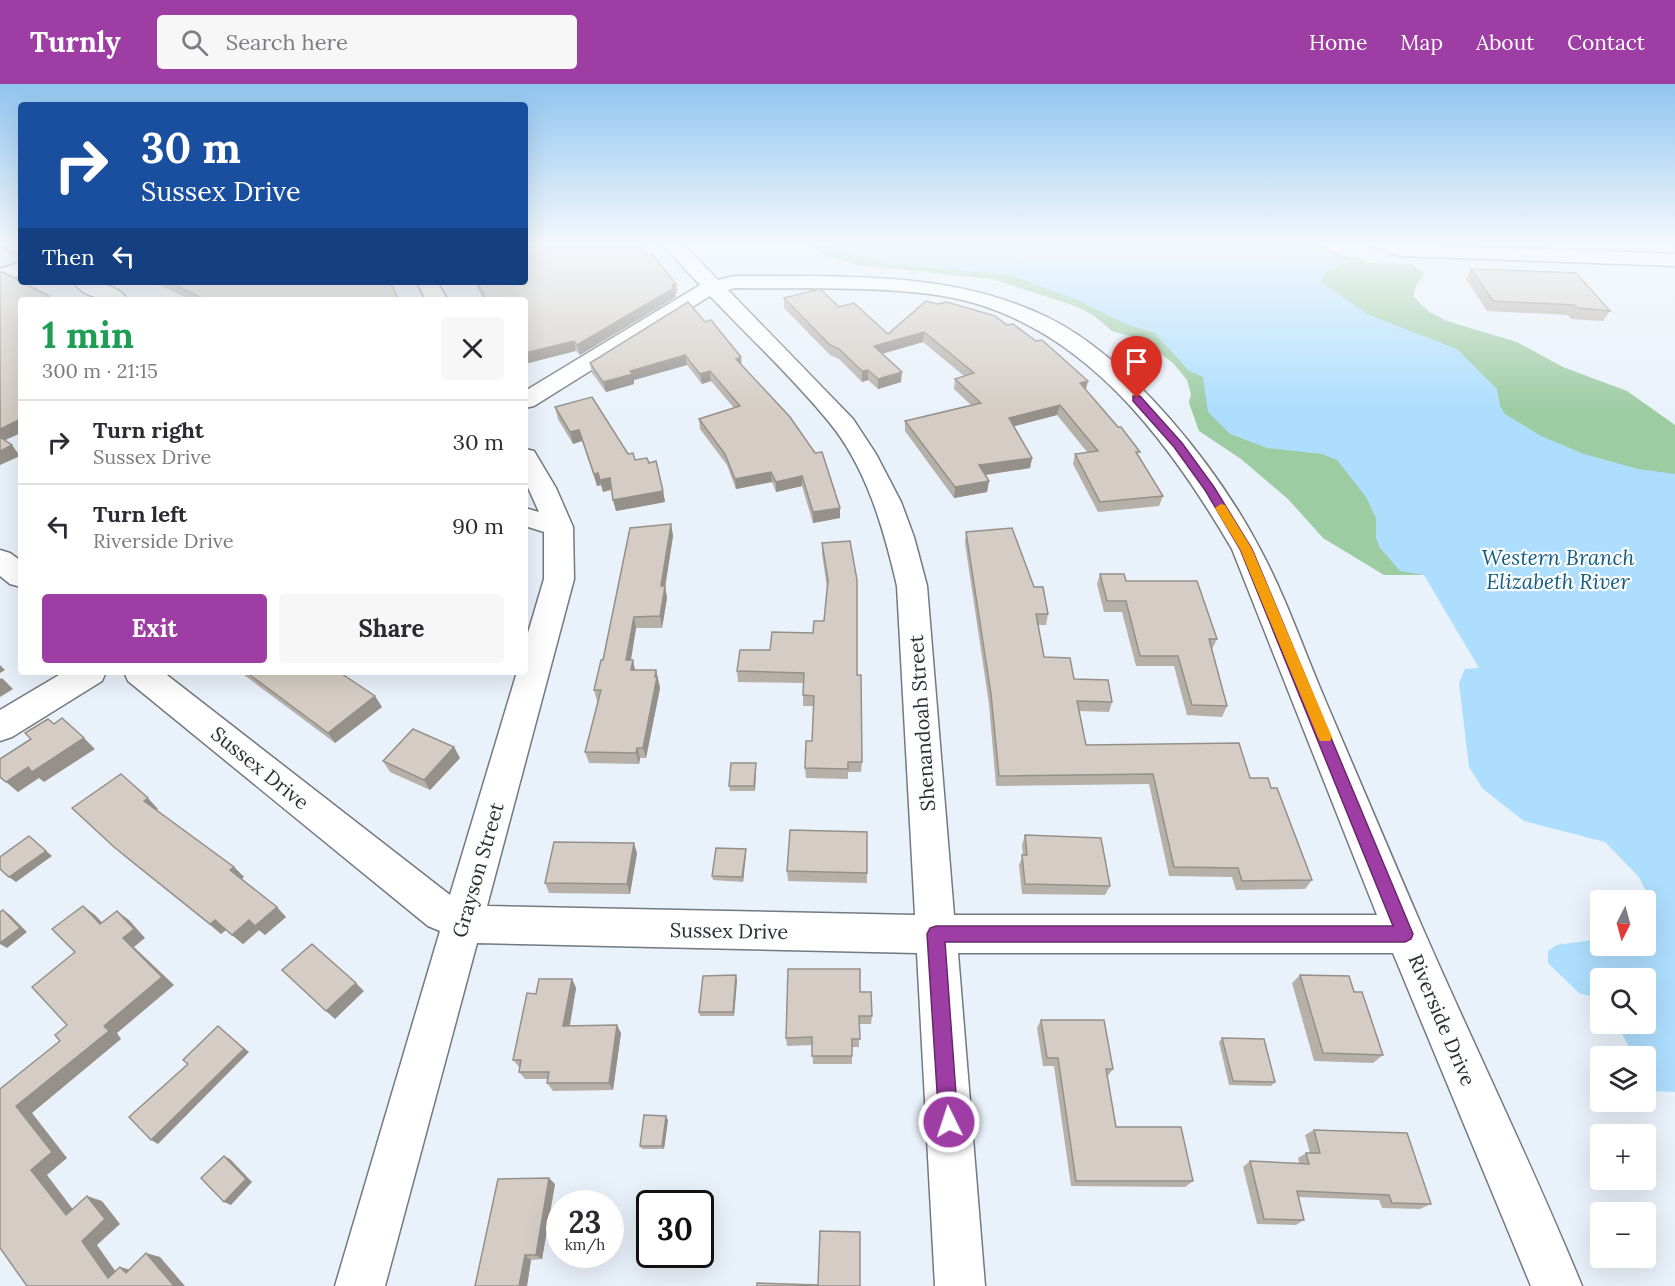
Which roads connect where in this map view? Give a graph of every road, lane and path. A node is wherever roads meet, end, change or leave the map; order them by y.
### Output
1 (692, 299) edge
2 (726, 299) edge
3 (981, 299) edge
4 (528, 399) edge
5 (528, 462) edge
6 (542, 522) edge
7 (0, 560) edge
8 (18, 575) edge
9 (85, 675) edge
10 (144, 675) edge
11 (0, 727) edge
12 (464, 922) junction
13 (936, 934) junction
14 (1405, 934) junction
15 (360, 1286) edge
16 (960, 1286) edge
17 (1557, 1286) edge

1 - 4 street
2 - 13 street, Shenandoah Street
3 - 14 street, Riverside Drive
5 - 6 street, Grayson Street
6 - 12 street, Grayson Street
7 - 8 street
9 - 11 street
10 - 12 street, Sussex Drive
12 - 13 street, Sussex Drive
12 - 15 street, Grayson Street
13 - 14 street, Sussex Drive
13 - 16 street, Shenandoah Street
14 - 17 street, Riverside Drive

